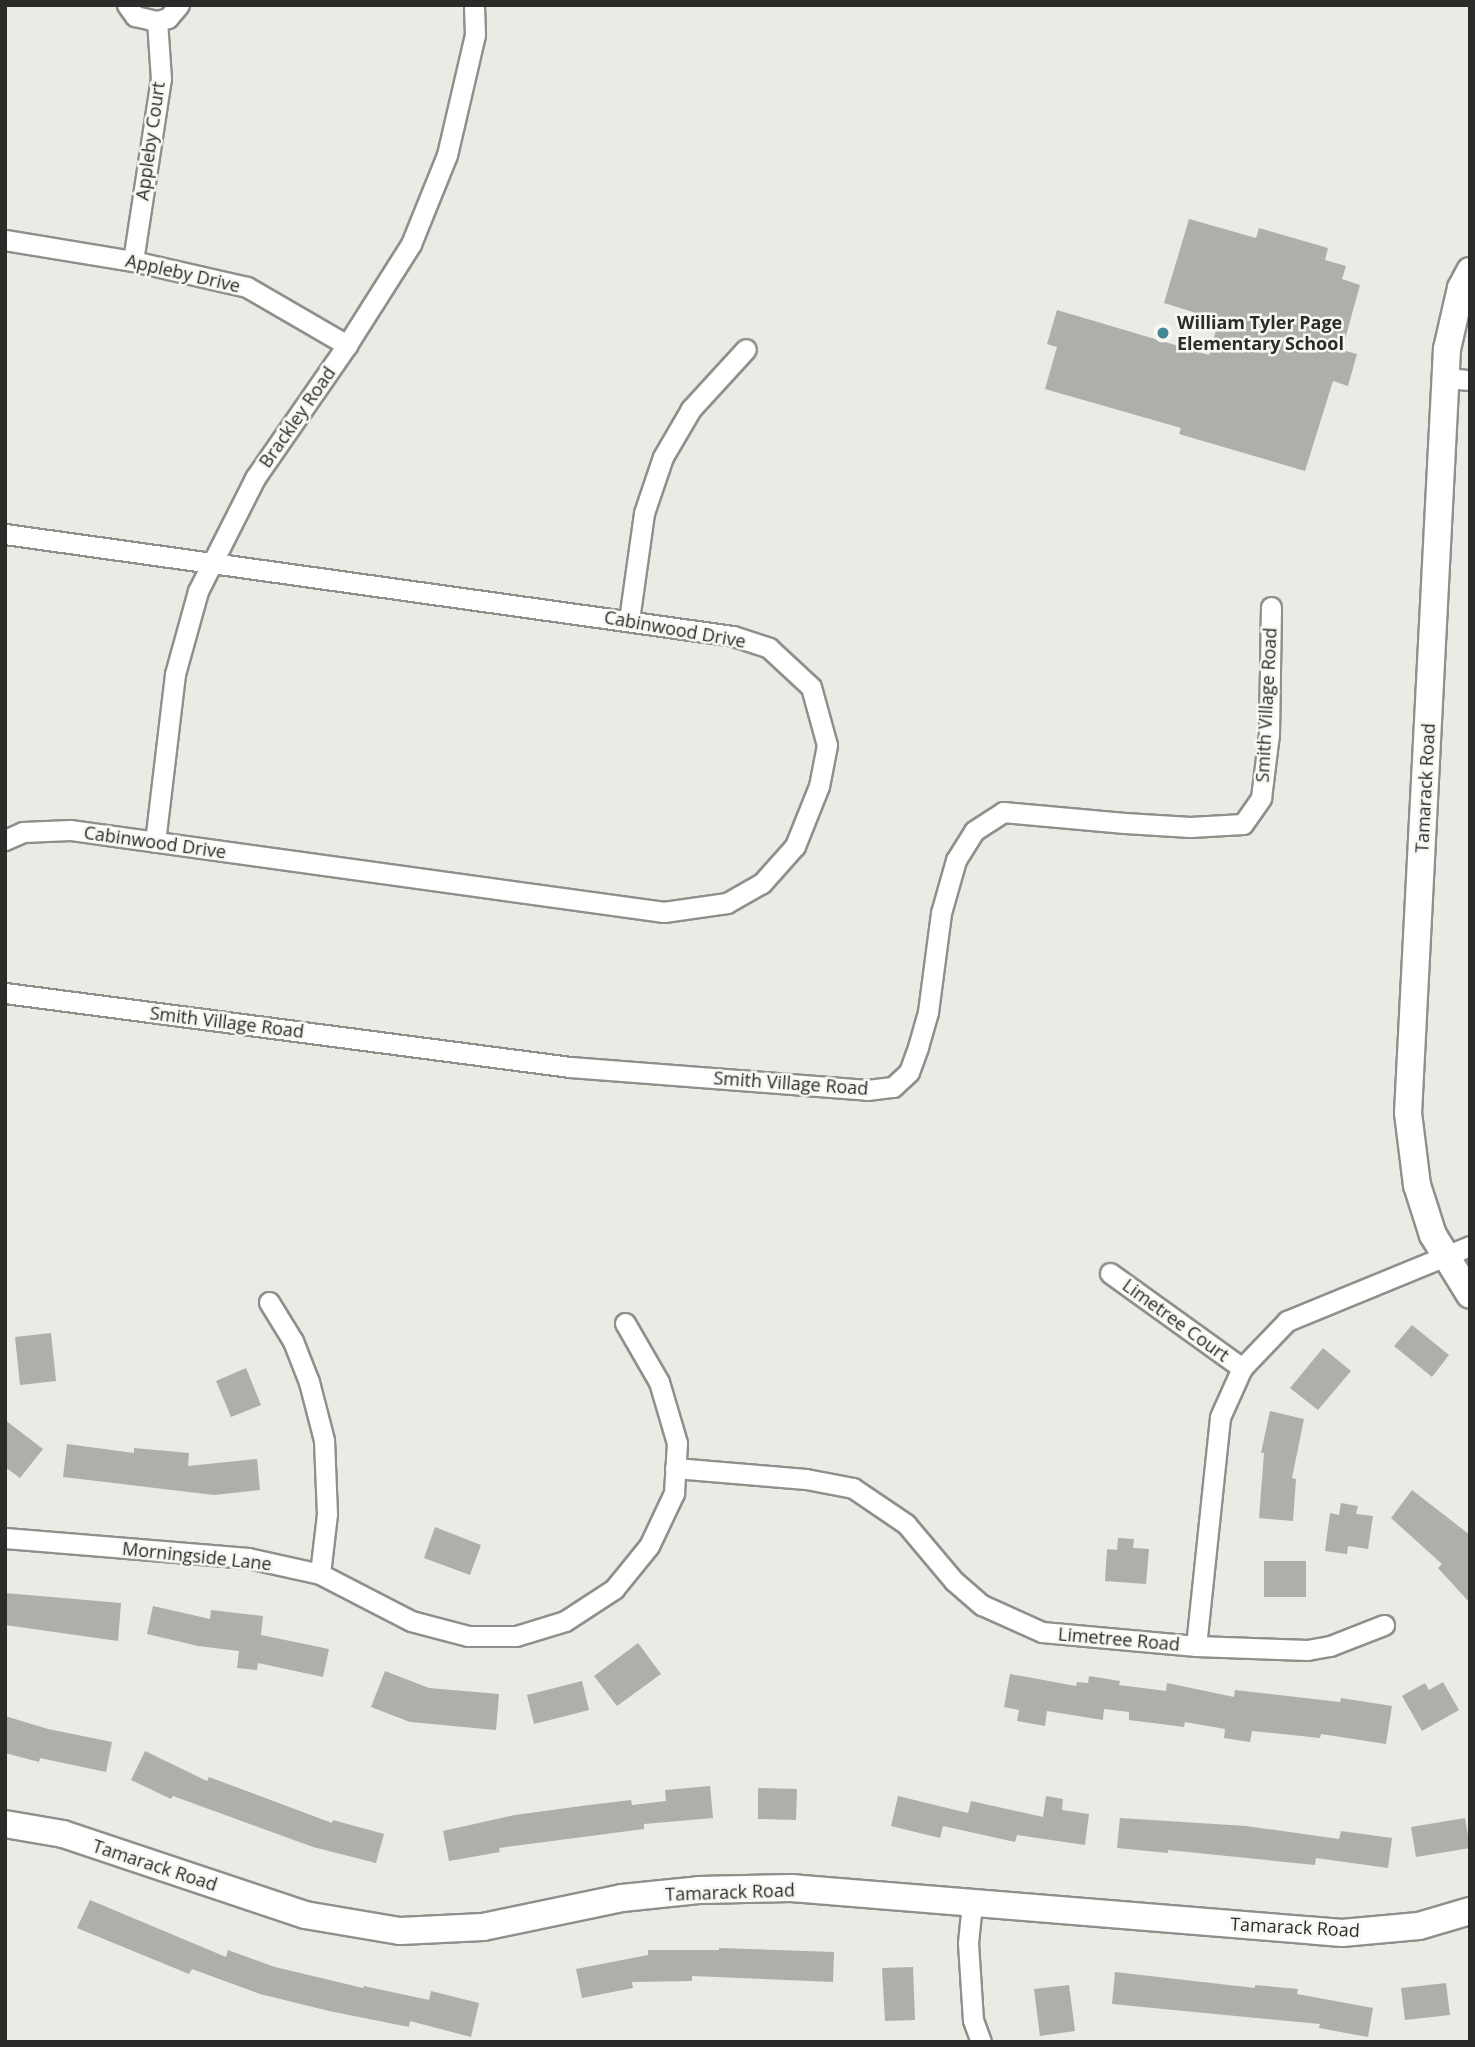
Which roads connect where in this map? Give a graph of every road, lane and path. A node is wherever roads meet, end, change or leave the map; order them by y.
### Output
1 (127, 5) edge
2 (179, 5) edge
3 (474, 5) edge
4 (157, 21) junction
5 (5, 240) edge
6 (132, 261) junction
7 (1470, 271) edge
8 (347, 345) junction
9 (746, 349) dead end
10 (1458, 379) edge
11 (5, 534) edge
12 (211, 563) junction
13 (1271, 607) dead end
14 (629, 620) junction
15 (5, 839) edge
16 (155, 842) junction
17 (5, 993) edge
18 (1470, 1246) edge
19 (1445, 1256) junction
20 (1111, 1273) dead end
21 (1470, 1295) edge
22 (269, 1302) dead end
23 (625, 1323) dead end
24 (1242, 1368) junction
25 (675, 1468) junction
26 (5, 1538) edge
27 (320, 1574) junction
28 (1384, 1625) dead end
29 (1196, 1646) junction
30 (5, 1824) edge
31 (972, 1903) junction
32 (1470, 1911) edge
33 (981, 2042) edge

1 - 4 street
2 - 4 street
3 - 8 street, Brackley Road
4 - 6 street, Appleby Court
5 - 6 street, Appleby Drive
6 - 8 street, Appleby Drive
7 - 10 street, Tamarack Road
8 - 12 street, Brackley Road
9 - 14 street
10 - 19 street, Tamarack Road
11 - 12 street, Cabinwood Drive
12 - 14 street, Cabinwood Drive
12 - 16 street, Brackley Road
13 - 17 street, Smith Village Road
14 - 16 street, Cabinwood Drive
15 - 16 street, Cabinwood Drive
18 - 19 street, Limetree Road
19 - 21 street, Tamarack Road
19 - 24 street, Limetree Road
20 - 24 street, Limetree Court
22 - 27 street
23 - 25 street, Morningside Lane
24 - 29 street, Limetree Road
25 - 27 street, Morningside Lane
25 - 29 street, Limetree Road
26 - 27 street, Morningside Lane
28 - 29 street
30 - 31 street, Tamarack Road
31 - 32 street, Tamarack Road
31 - 33 street

